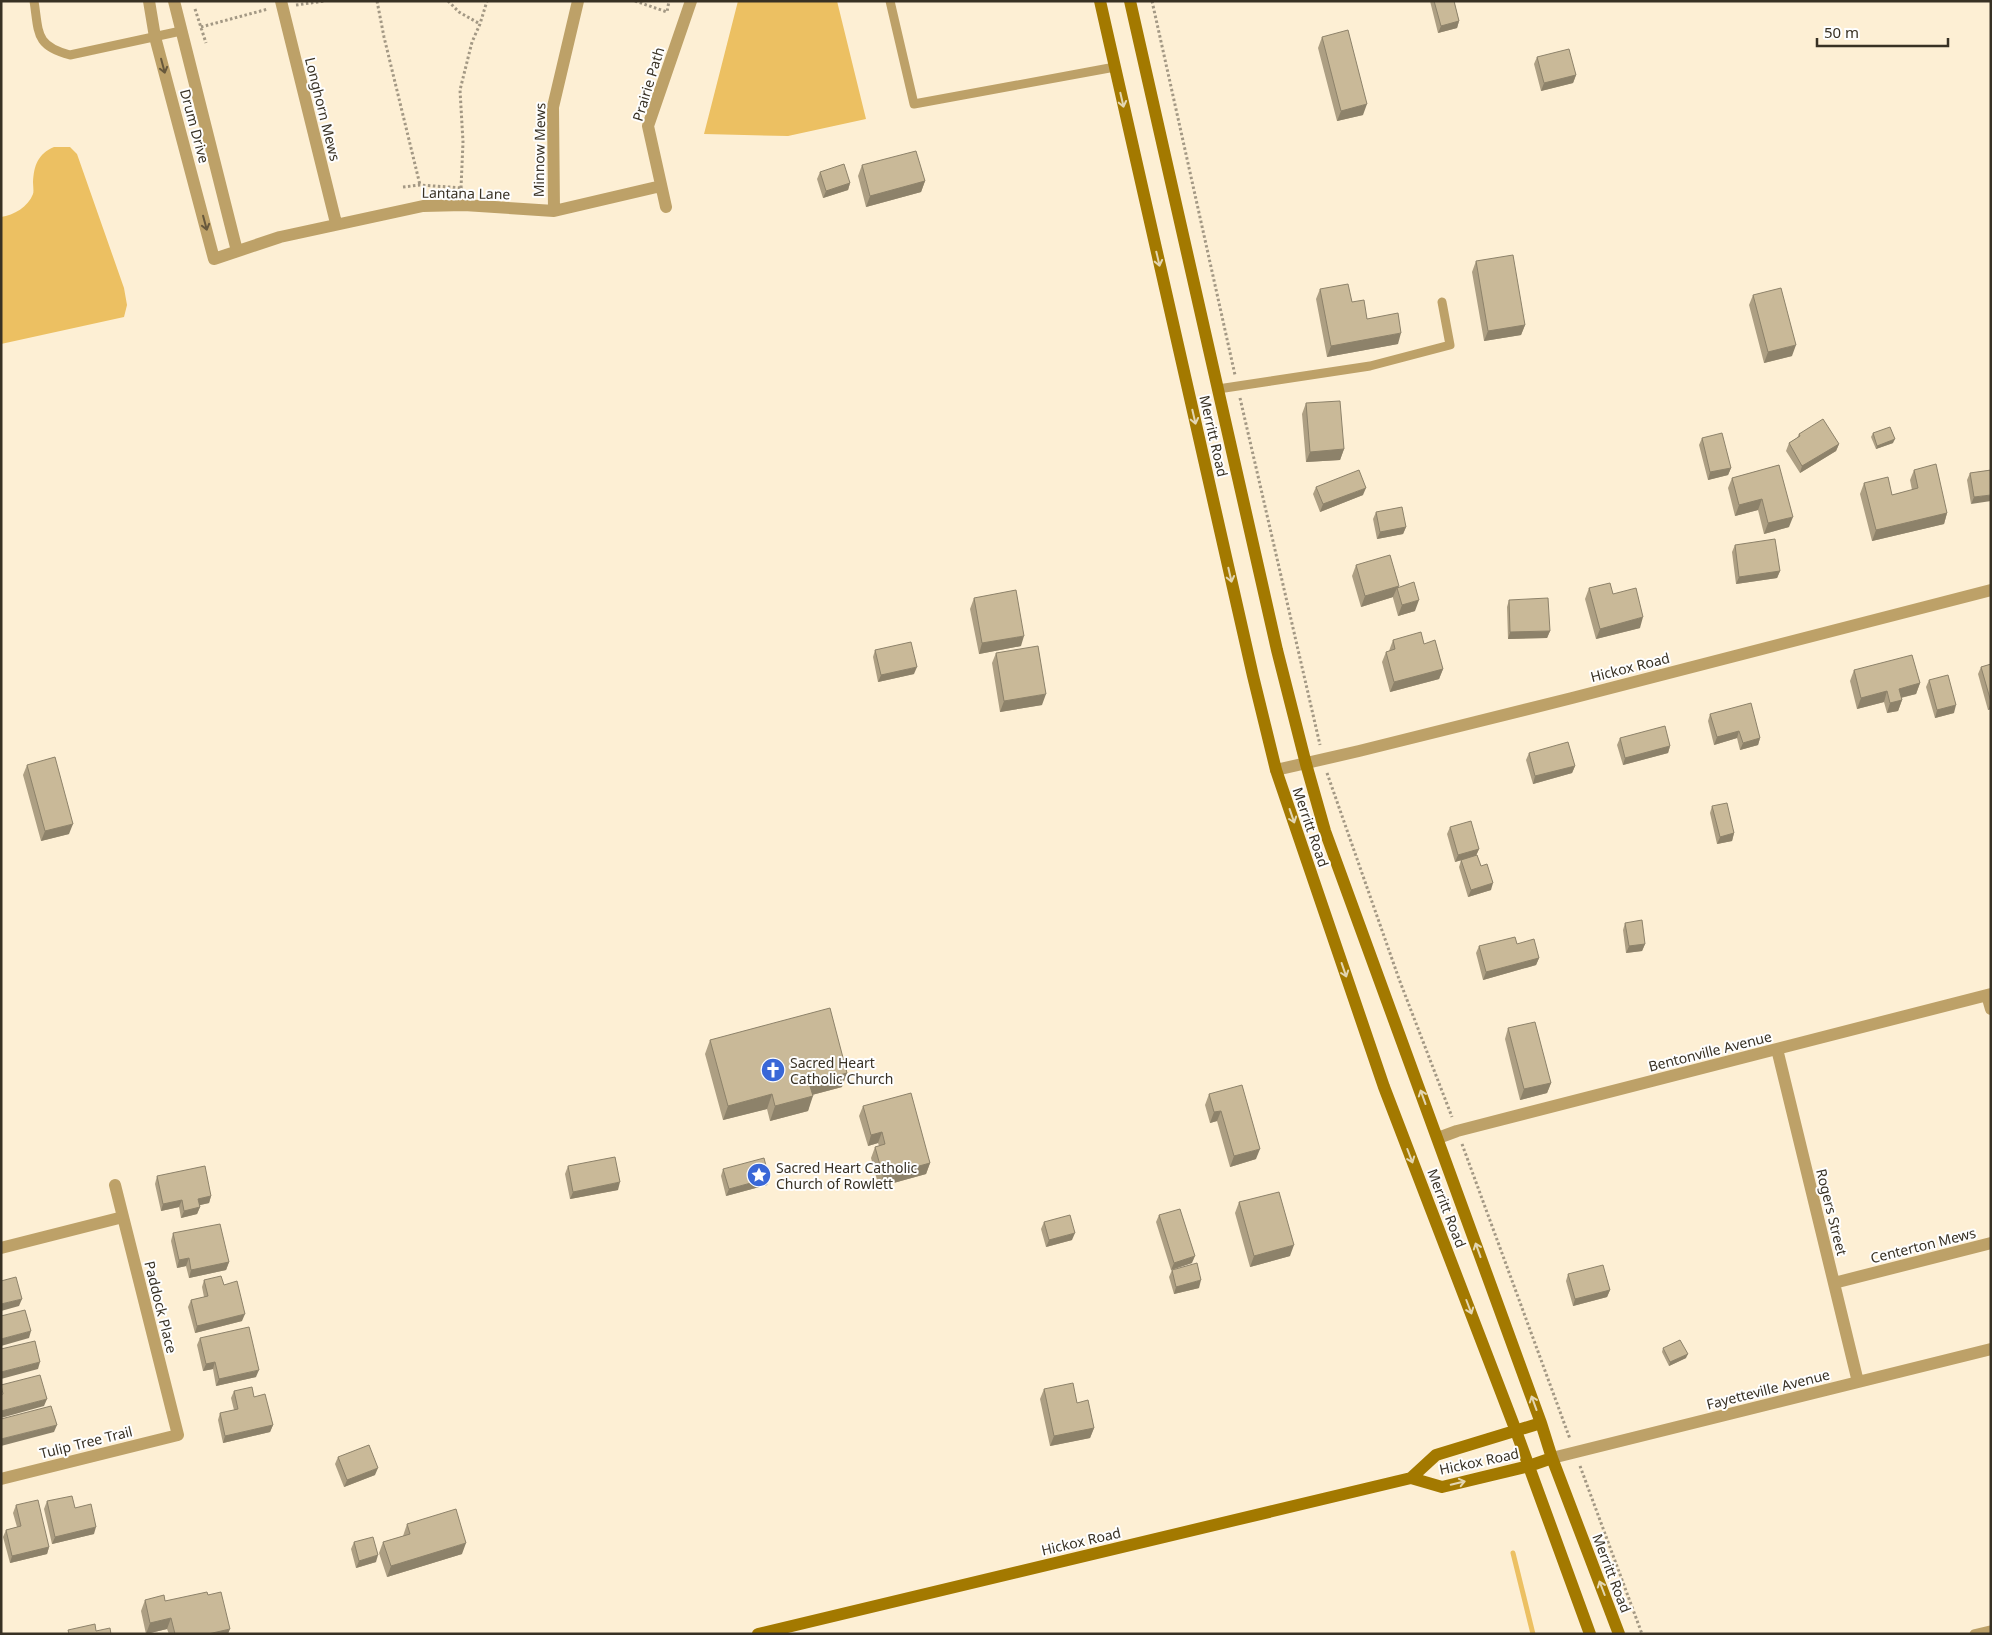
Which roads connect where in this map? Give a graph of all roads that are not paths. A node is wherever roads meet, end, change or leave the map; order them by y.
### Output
1 (34, 1) edge
2 (148, 1) edge
3 (174, 1) edge
4 (578, 1) edge
5 (691, 1) edge
6 (890, 1) edge
7 (1100, 1) edge
8 (1130, 1) edge
9 (281, 4) edge
10 (181, 31) junction
11 (155, 37) junction
12 (1115, 67) junction
13 (662, 186) junction
14 (666, 207) dead end
15 (554, 211) junction
16 (336, 223) junction
17 (237, 251) junction
18 (214, 259) joint
19 (1442, 302) dead end
20 (1218, 389) junction
21 (1991, 590) edge
22 (1306, 764) junction
23 (1276, 770) junction
24 (1989, 994) edge
25 (1991, 1009) edge
26 (1777, 1049) junction
27 (1438, 1138) junction
28 (115, 1185) dead end
29 (124, 1217) junction
30 (1991, 1243) edge
31 (1, 1248) edge
32 (1834, 1283) junction
33 (1991, 1349) edge
34 (1858, 1382) junction
35 (1541, 1423) junction
36 (1516, 1431) junction
37 (178, 1436) joint
38 (1552, 1458) junction
39 (1528, 1466) junction
40 (1411, 1478) junction
41 (1, 1479) edge
42 (1991, 1630) edge
43 (758, 1634) edge
44 (1590, 1634) edge
45 (1619, 1634) edge
46 (1974, 1634) edge

1 - 11 lane
2 - 11 street, Drum Drive
3 - 10 street, Drum Drive
4 - 15 street, Minnow Mews
5 - 13 street, Prairie Path
6 - 12 lane
7 - 12 street, Merritt Road
8 - 20 street, Merritt Road
9 - 16 street, Longhorn Mews
10 - 11 lane
10 - 17 street, Drum Drive
11 -> 18 street, Drum Drive
12 -> 23 street, Merritt Road
13 - 14 street, Prairie Path
13 - 15 street, Lantana Lane
15 - 16 street, Lantana Lane
16 - 17 street, Lantana Lane
17 - 18 street, Lantana Lane
19 - 20 lane
20 - 22 street, Merritt Road
21 - 22 street, Hickox Road
22 - 23 street, Hickox Road
27 -> 22 street, Merritt Road
23 -> 36 street, Merritt Road
24 - 25 street
24 - 26 street, Bentonville Avenue
26 - 27 street, Bentonville Avenue
26 - 32 street, Rogers Street
35 -> 27 street, Merritt Road
28 - 29 street, Paddock Place
29 - 31 street
29 - 37 street, Paddock Place
30 - 32 street, Centerton Mews
32 - 34 street, Rogers Street
33 - 34 street, Fayetteville Avenue
34 - 38 street, Fayetteville Avenue
35 - 36 street, Hickox Road
35 - 38 street, Merritt Road
36 - 39 street, Merritt Road
36 - 40 street, Hickox Road
37 - 41 street, Tulip Tree Trail
38 - 39 street, Hickox Road
45 -> 38 street, Merritt Road
40 -> 39 street, Hickox Road
39 - 44 street, Merritt Road
40 - 43 street, Hickox Road
42 - 46 lane

